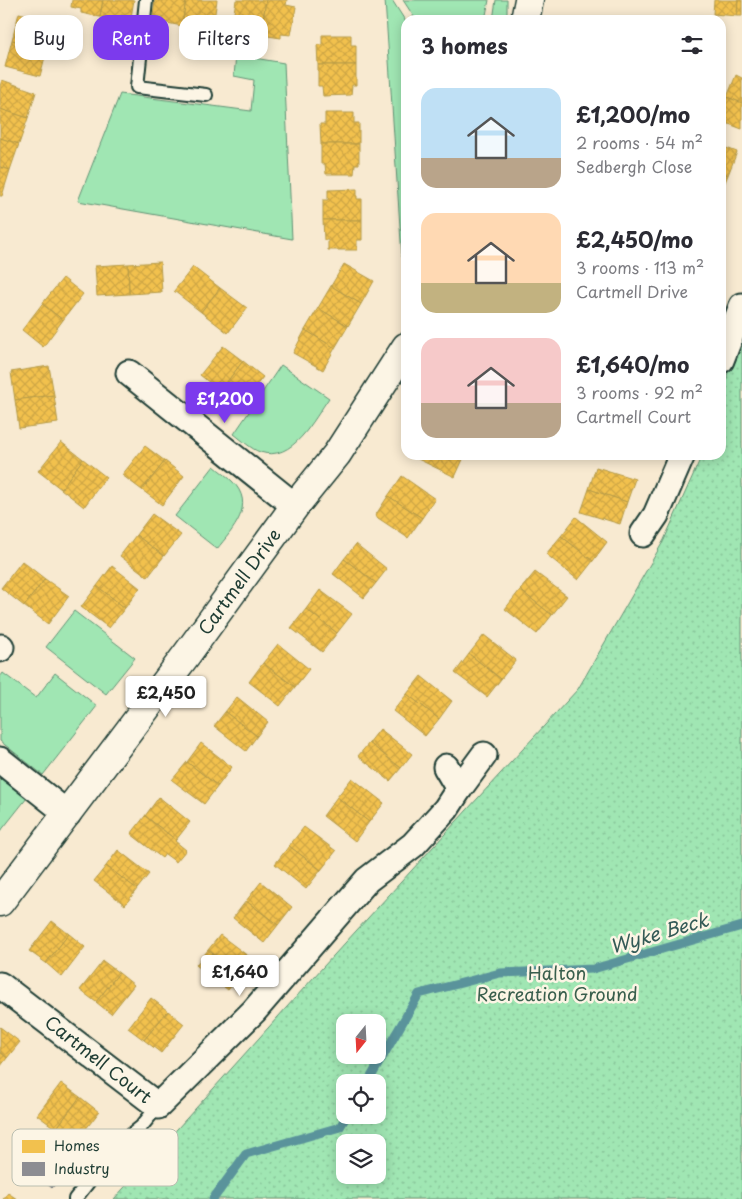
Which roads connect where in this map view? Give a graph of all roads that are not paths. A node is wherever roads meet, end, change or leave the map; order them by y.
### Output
1 (146, 0) edge
2 (529, 0) edge
3 (525, 15) edge
4 (206, 95) dead end
5 (742, 306) edge
6 (726, 345) edge
7 (401, 356) edge
8 (129, 373) dead end
9 (680, 460) edge
10 (295, 506) junction
11 (643, 534) dead end
12 (484, 755) dead end
13 (0, 760) edge
14 (446, 767) dead end
15 (459, 789) junction
16 (68, 814) junction
17 (0, 902) edge
18 (0, 984) edge
19 (158, 1106) junction
20 (138, 1129) edge
21 (85, 1186) edge
22 (75, 1199) edge

1 - 4 lane
2 - 3 street
5 - 6 street
7 - 10 street, Cartmell Drive
8 - 10 street
9 - 11 street
10 - 16 street, Cartmell Drive
12 - 15 street, Cartmell Court
13 - 16 street
14 - 15 street
15 - 19 street, Cartmell Court
16 - 17 street, Cartmell Drive
18 - 19 street, Cartmell Court
19 - 20 lane
21 - 22 lane

